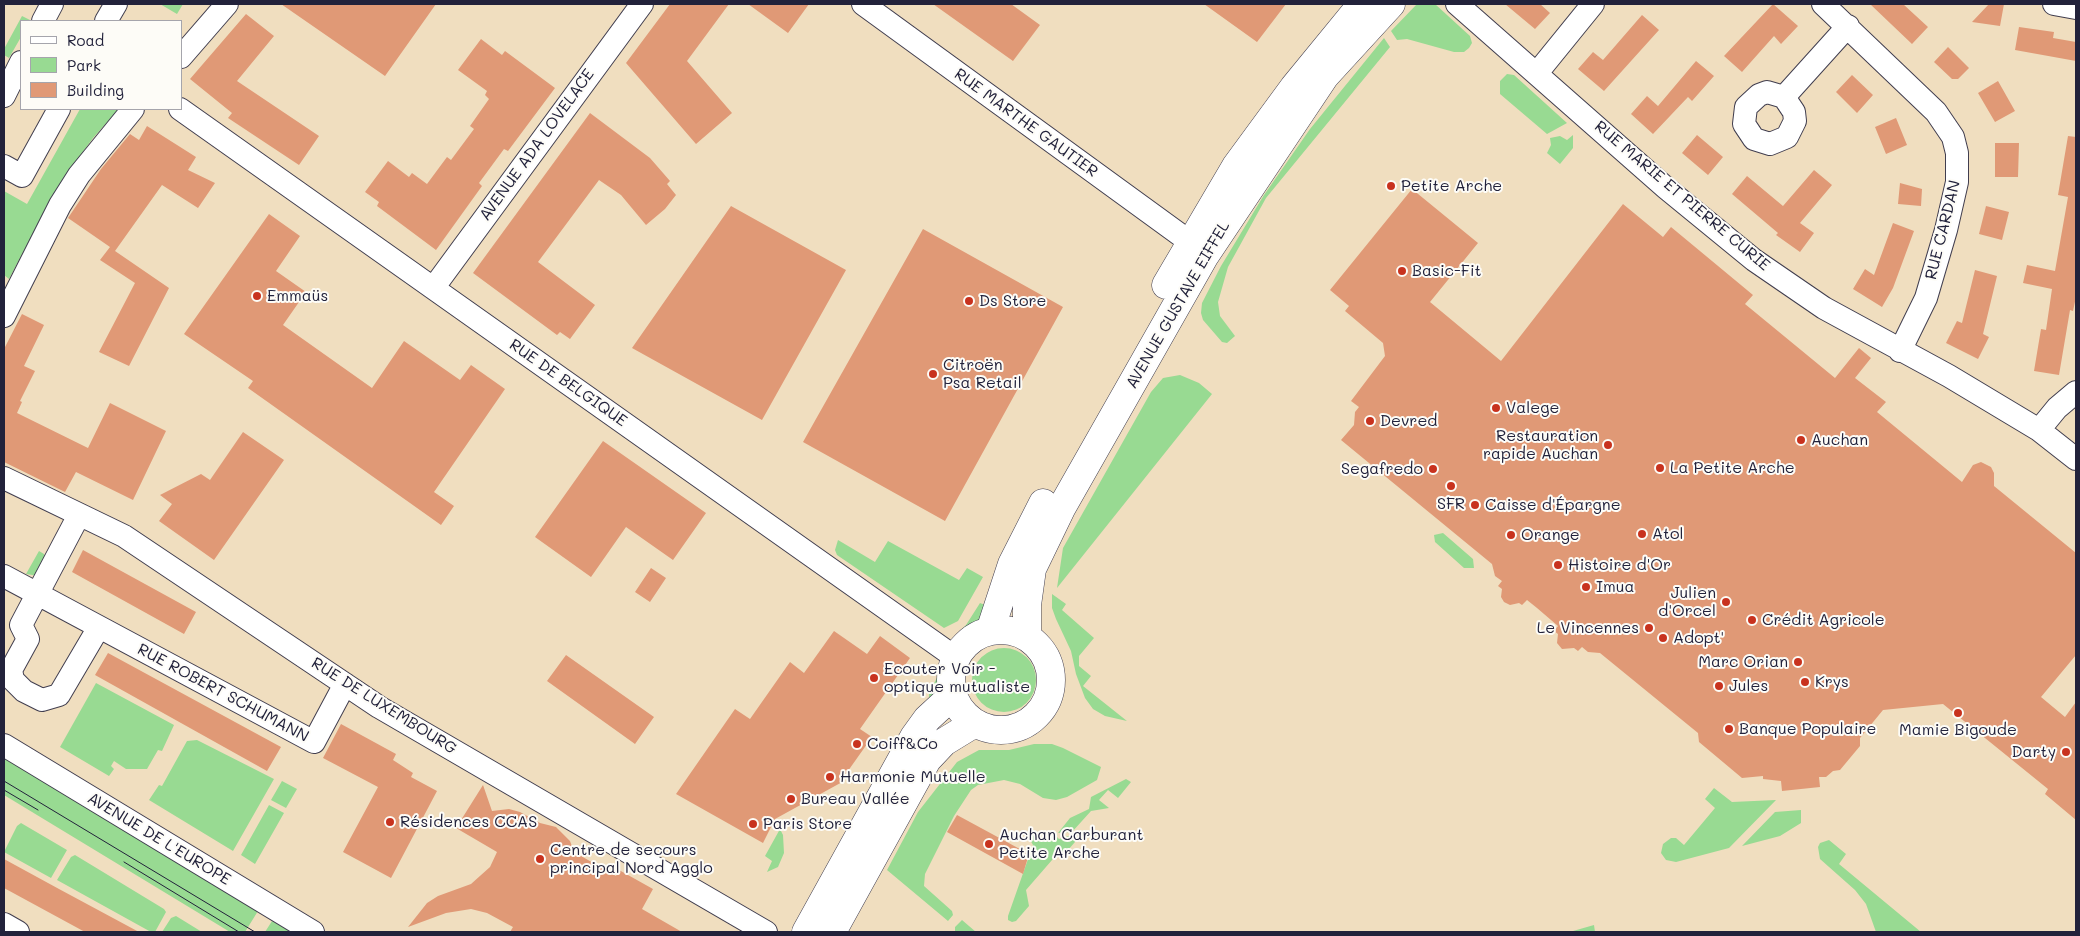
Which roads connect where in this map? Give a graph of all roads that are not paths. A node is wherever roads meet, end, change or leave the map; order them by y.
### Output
1 (52, 4) edge
2 (116, 4) edge
3 (227, 4) edge
4 (642, 4) edge
5 (863, 4) edge
6 (1362, 4) edge
7 (1391, 4) edge
8 (1457, 4) edge
9 (1593, 4) edge
10 (1823, 4) edge
11 (2054, 4) edge
12 (2076, 8) edge
13 (44, 20) edge
14 (107, 20) edge
15 (1848, 26) junction
16 (182, 56) edge
17 (20, 64) edge
18 (1537, 72) junction
19 (4, 96) edge
20 (1784, 98) dead end
21 (58, 110) edge
22 (132, 110) edge
23 (181, 110) edge
24 (4, 166) edge
25 (1190, 242) junction
26 (434, 287) junction
27 (4, 316) edge
28 (1900, 351) junction
29 (2076, 392) edge
30 (2039, 430) junction
31 (2076, 456) edge
32 (4, 478) edge
33 (79, 515) junction
34 (4, 576) edge
35 (36, 594) junction
36 (99, 627) junction
37 (990, 632) junction
38 (1027, 638) junction
39 (956, 658) junction
40 (345, 684) junction
41 (953, 695) junction
42 (975, 723) junction
43 (4, 745) edge
44 (313, 932) edge
45 (766, 932) edge
46 (806, 932) edge
47 (832, 932) edge

1 - 13 street
2 - 14 street
3 - 16 street
4 - 26 street, AVENUE ADA LOVELACE
5 - 25 street, RUE MARTHE GAUTIER
6 - 25 main road, AVENUE GUSTAVE EIFFEL
7 - 38 main road, AVENUE GUSTAVE EIFFEL
8 - 18 street, RUE MARIE ET PIERRE CURIE
9 - 18 street
10 - 15 street, RUE CARDAN
11 - 12 street
15 - 20 street
15 - 28 street, RUE CARDAN
17 - 19 street
18 - 28 street, RUE MARIE ET PIERRE CURIE
21 - 24 street
22 - 27 street
23 - 26 street, RUE DE BELGIQUE
25 - 37 main road, AVENUE GUSTAVE EIFFEL
26 - 39 street, RUE DE BELGIQUE
28 - 30 street, RUE MARIE ET PIERRE CURIE
29 - 30 street
30 - 31 street, RUE MARIE ET PIERRE CURIE
32 - 33 street, RUE DE LUXEMBOURG
33 - 35 street
33 - 40 street, RUE DE LUXEMBOURG
34 - 35 street, RUE ROBERT SCHUMANN
35 - 36 street, RUE ROBERT SCHUMANN
35 - 36 street
36 - 40 street, RUE ROBERT SCHUMANN
37 - 38 main road
37 - 39 main road
38 - 42 main road
39 - 41 main road
40 - 45 street, RUE DE LUXEMBOURG
41 - 42 main road
41 - 46 main road
42 - 47 main road
43 - 44 street, AVENUE DE L'EUROPE

